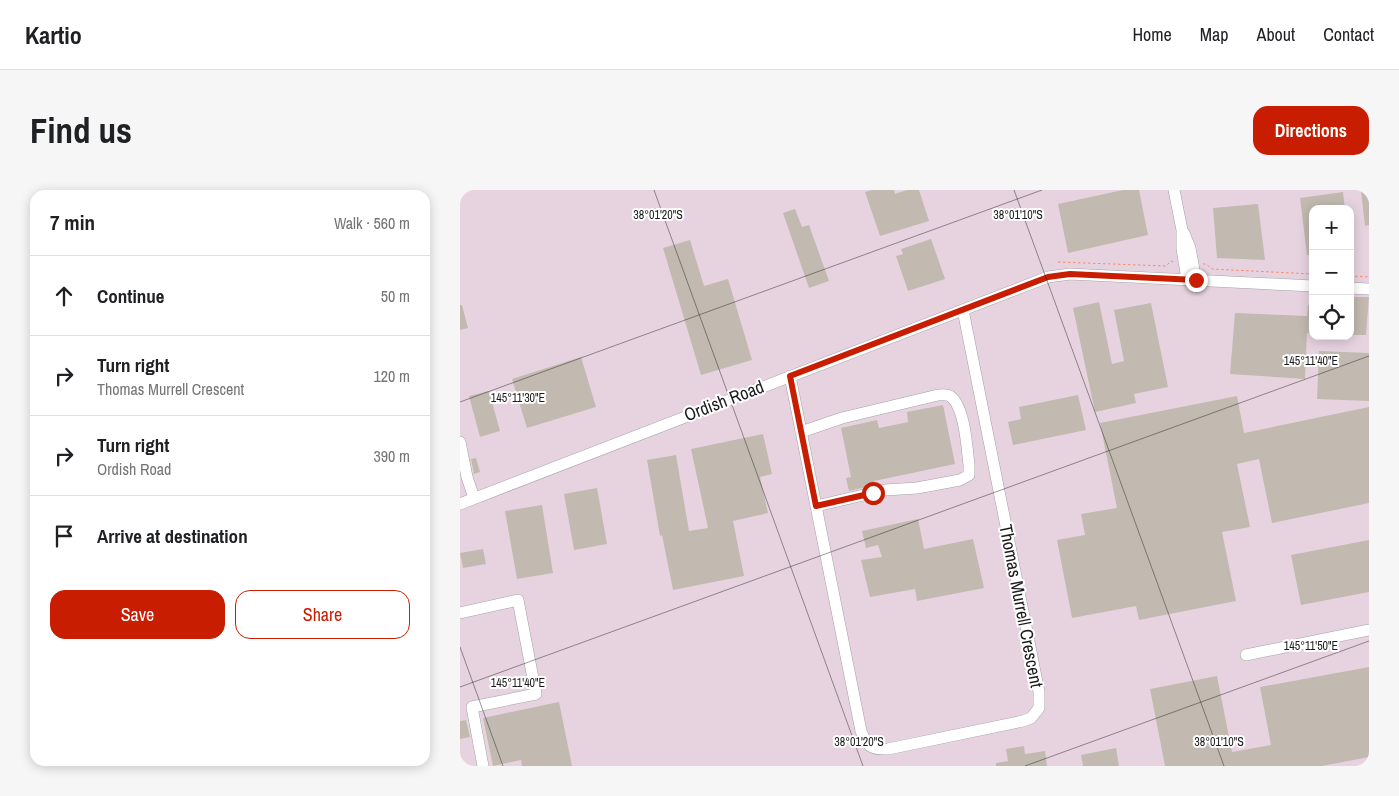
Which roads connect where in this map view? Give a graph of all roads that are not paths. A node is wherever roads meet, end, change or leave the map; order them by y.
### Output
1 (1174, 190) edge
2 (1192, 280) junction
3 (1309, 286) edge
4 (1354, 288) edge
5 (1369, 289) edge
6 (963, 310) junction
7 (790, 376) junction
8 (801, 432) junction
9 (460, 442) edge
10 (474, 498) junction
11 (460, 504) edge
12 (816, 506) junction
13 (460, 613) edge
14 (1369, 630) edge
15 (1246, 655) dead end
16 (483, 766) edge

1 - 2 street
2 - 3 street, Ordish Road
2 - 6 street, Ordish Road
4 - 5 street
6 - 7 street, Ordish Road
6 - 12 street, Thomas Murrell Crescent
7 - 8 street, Thomas Murrell Crescent
7 - 10 street, Ordish Road
8 - 12 street, Thomas Murrell Crescent
8 - 12 street
9 - 10 street
10 - 11 street, Ordish Road
13 - 16 street
14 - 15 street

